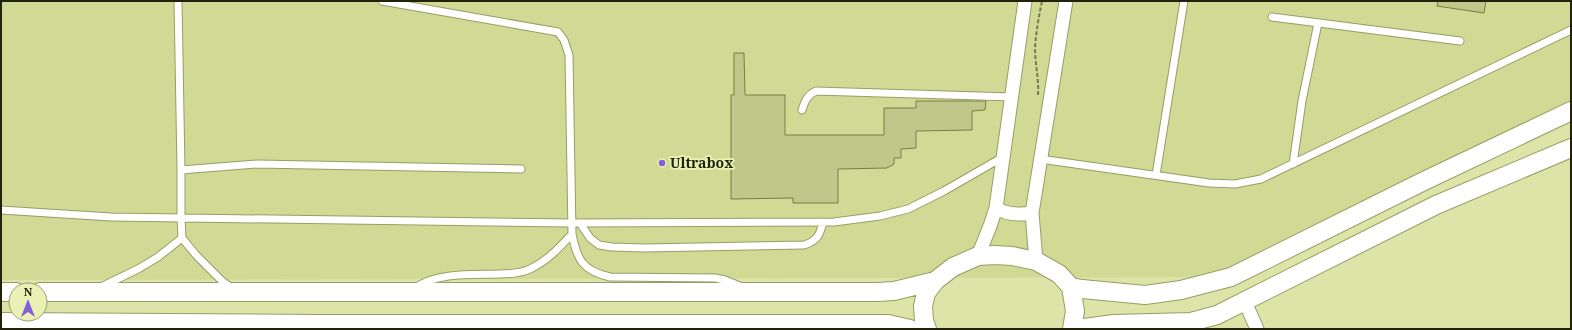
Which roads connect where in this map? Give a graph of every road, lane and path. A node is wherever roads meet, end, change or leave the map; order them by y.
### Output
1 (178, 1) edge
2 (382, 1) edge
3 (1025, 1) edge
4 (1042, 1) edge
5 (1066, 1) edge
6 (1184, 1) edge
7 (1272, 17) dead end
8 (1318, 23) junction
9 (1571, 30) edge
10 (1460, 41) dead end
11 (1012, 97) junction
12 (1038, 98) dead end
13 (802, 110) dead end
14 (1571, 111) edge
15 (1571, 148) edge
16 (1004, 157) junction
17 (1040, 159) junction
18 (1293, 164) junction
19 (521, 169) dead end
20 (181, 170) junction
21 (1156, 175) junction
22 (1424, 181) junction
23 (1436, 205) junction
24 (996, 208) junction
25 (1, 210) edge
26 (1032, 213) junction
27 (181, 218) junction
28 (823, 222) junction
29 (572, 223) junction
30 (580, 223) junction
31 (572, 234) junction
32 (182, 238) junction
33 (978, 256) junction
34 (1036, 261) junction
35 (935, 280) junction
36 (1071, 287) junction
37 (48, 292) edge
38 (90, 292) junction
39 (238, 292) junction
40 (409, 293) junction
41 (750, 293) junction
42 (1245, 302) junction
43 (1, 322) edge
44 (318, 327) edge
45 (625, 327) edge
46 (910, 329) edge
47 (927, 329) edge
48 (1072, 329) edge
49 (1077, 329) edge
50 (1257, 329) edge

1 - 20 lane
2 - 29 lane
3 - 11 street
4 - 12 path
5 - 17 street
6 - 21 lane
7 - 8 lane
8 - 10 lane
8 - 18 lane
9 - 18 lane
11 - 13 lane
11 - 16 street
14 - 22 main road
15 - 23 main road
16 - 24 street
16 - 28 lane
17 - 21 lane
17 - 26 street
18 - 21 lane
19 - 20 lane
20 - 27 lane
22 - 23 main road
22 - 36 main road
23 - 42 main road
24 - 26 street
24 - 33 street
25 - 27 lane
26 - 34 street
27 - 29 lane
27 - 32 lane
28 - 30 lane
28 - 30 lane
29 - 30 lane
29 - 31 lane
31 - 40 lane
31 - 41 lane
32 - 38 lane
32 - 39 lane
33 - 34 main road
33 - 35 main road
34 - 36 main road
35 - 41 main road
35 - 47 main road
36 - 48 main road
37 - 38 main road
38 - 39 main road
39 - 40 main road
40 - 41 main road
42 - 49 main road
42 - 50 street
43 - 44 main road
44 - 45 main road
45 - 46 main road

